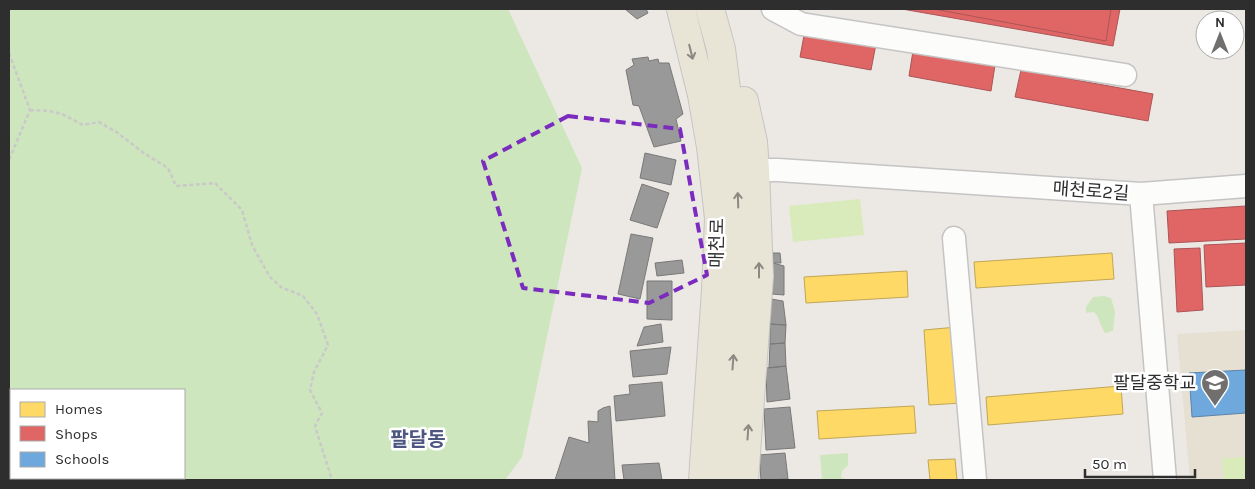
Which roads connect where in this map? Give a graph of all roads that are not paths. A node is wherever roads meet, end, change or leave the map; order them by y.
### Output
1 (681, 9) edge
2 (710, 9) edge
3 (773, 9) edge
4 (720, 50) junction
5 (1125, 75) dead end
6 (702, 95) junction
7 (755, 170) junction
8 (1246, 186) edge
9 (1140, 194) junction
10 (954, 238) dead end
11 (683, 480) edge
12 (702, 480) edge
13 (724, 480) edge
14 (744, 480) edge
15 (975, 480) edge
16 (1165, 480) edge

1 -> 6 main road, 매천로
2 - 4 main road, 매천로
3 - 5 street
4 - 7 main road
13 -> 4 main road, 매천로
6 - 11 main road
6 - 12 main road, 매천로
7 - 9 street, 매천로2길
14 -> 7 main road
8 - 9 street
9 - 16 street, 매천로2길
10 - 15 street

